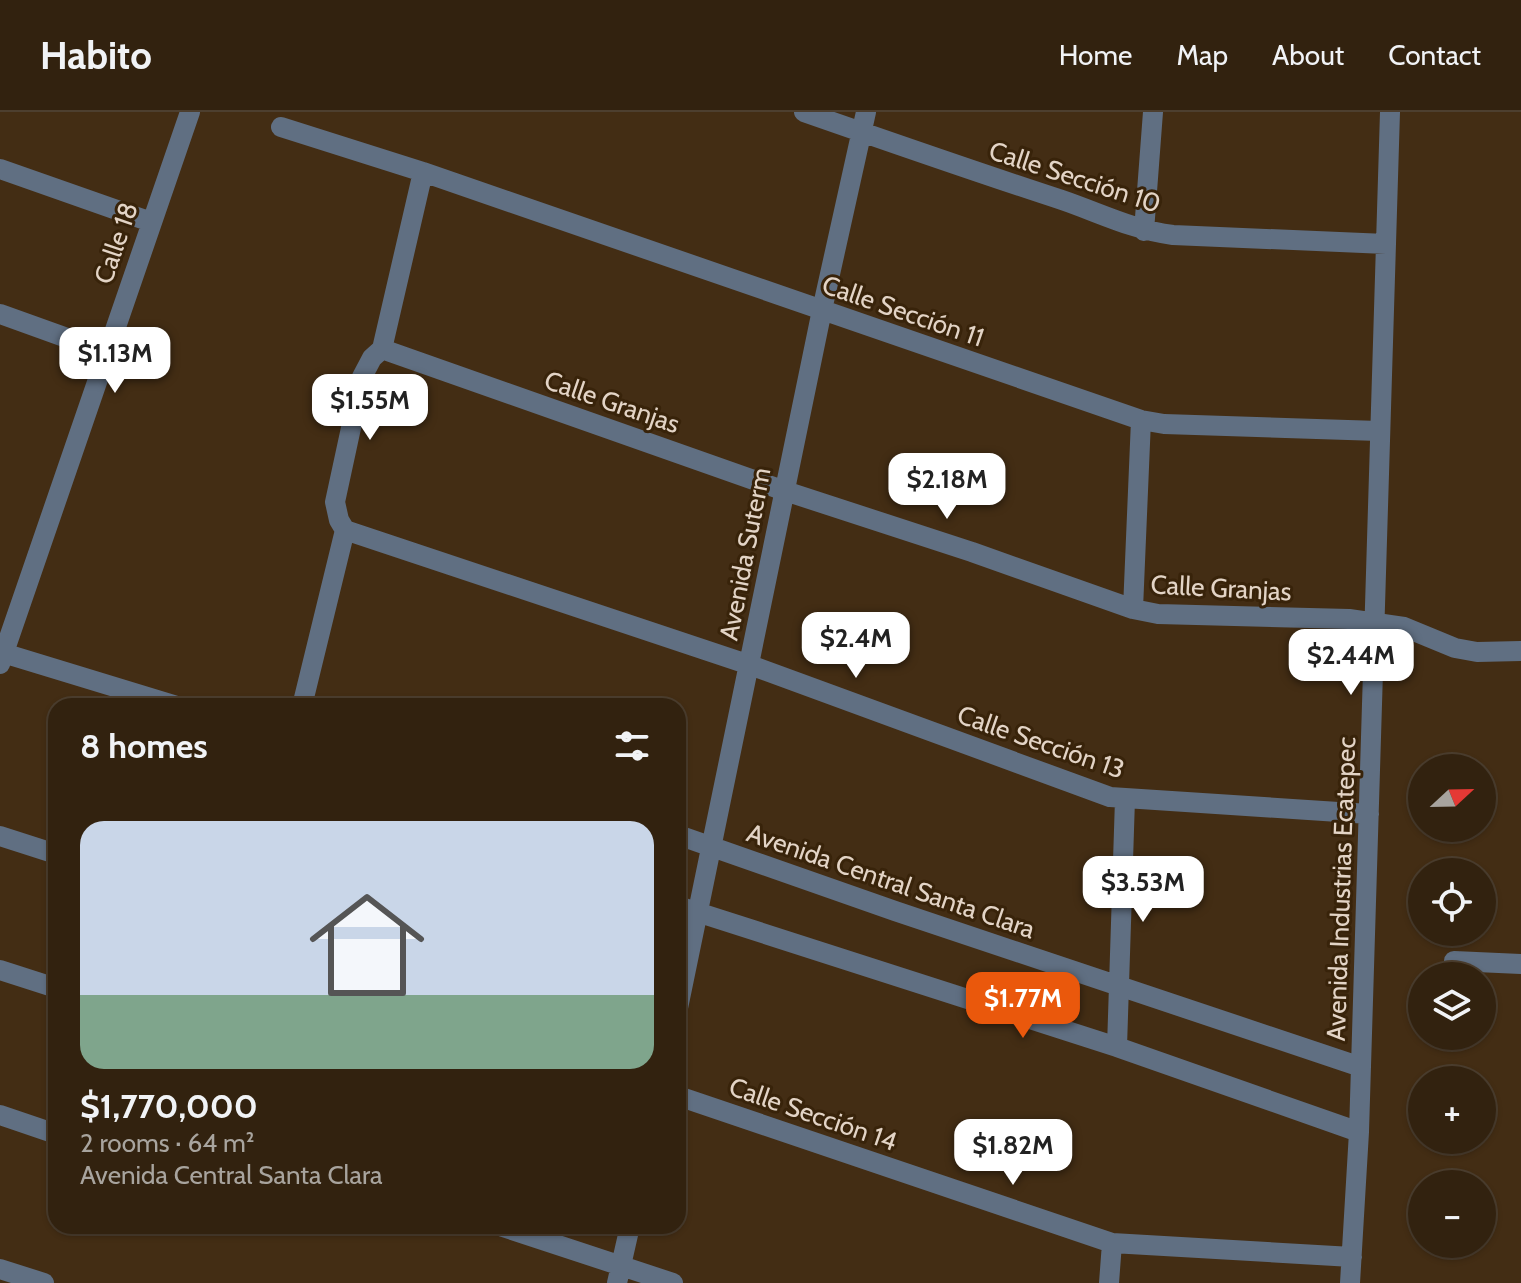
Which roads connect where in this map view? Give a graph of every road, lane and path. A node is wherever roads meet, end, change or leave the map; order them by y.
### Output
1 (190, 112) edge
2 (804, 112) edge
3 (1153, 112) edge
4 (1390, 112) edge
5 (864, 122) edge
6 (281, 127) dead end
7 (0, 169) edge
8 (423, 172) junction
9 (151, 222) junction
10 (1144, 231) junction
11 (1386, 244) junction
12 (822, 310) junction
13 (0, 314) edge
14 (382, 349) junction
15 (106, 352) junction
16 (1141, 420) junction
17 (1379, 431) junction
18 (785, 491) junction
19 (345, 530) junction
20 (1133, 609) junction
21 (1375, 622) junction
22 (1521, 651) edge
23 (1, 656) edge
24 (750, 665) junction
25 (149, 698) edge
26 (304, 698) edge
27 (1125, 799) junction
28 (1369, 814) junction
29 (0, 836) edge
30 (686, 838) edge
31 (713, 846) junction
32 (48, 851) edge
33 (688, 910) edge
34 (1454, 961) dead end
35 (1521, 964) edge
36 (0, 970) edge
37 (48, 985) edge
38 (1119, 987) junction
39 (1117, 1047) junction
40 (1361, 1067) junction
41 (686, 1099) edge
42 (0, 1115) edge
43 (48, 1131) edge
44 (1359, 1132) junction
45 (520, 1234) edge
46 (628, 1234) edge
47 (1112, 1243) junction
48 (1352, 1257) junction
49 (0, 1269) edge
50 (619, 1274) edge
51 (44, 1283) edge
52 (673, 1283) edge
53 (1109, 1283) edge
54 (1350, 1283) edge

1 - 9 street, Calle 18
2 - 5 street, Calle Sección 10
3 - 10 street
4 - 11 street, Avenida Industrias Ecatepec
5 - 10 street, Calle Sección 10
5 - 12 street, Avenida Suterm
6 - 8 street, Calle Sección 11
7 - 9 street
8 - 12 street, Calle Sección 11
8 - 14 street
9 - 15 street, Calle 18
10 - 11 street, Calle Sección 10
11 - 17 street, Avenida Industrias Ecatepec
12 - 16 street, Calle Sección 11
12 - 18 street, Avenida Suterm
13 - 15 street
14 - 18 street, Calle Granjas
14 - 19 street
15 - 23 street, Calle 18
16 - 17 street, Calle Sección 11
16 - 20 street
17 - 21 street, Avenida Industrias Ecatepec
18 - 20 street, Calle Granjas
18 - 24 street, Avenida Suterm
19 - 24 street, Calle Sección 13
19 - 26 street
20 - 21 street, Calle Granjas
21 - 22 street, Calle Granjas
21 - 28 street, Avenida Industrias Ecatepec
23 - 25 street
24 - 27 street, Calle Sección 13
24 - 31 street, Avenida Suterm
27 - 28 street, Calle Sección 13
27 - 38 street
28 - 40 street, Avenida Industrias Ecatepec
29 - 32 street
30 - 31 street, Avenida Central Santa Clara
31 - 33 street, Avenida Suterm
31 - 38 street, Avenida Central Santa Clara
33 - 39 street
34 - 35 street
36 - 37 street
38 - 39 street
38 - 40 street, Avenida Central Santa Clara
39 - 44 street
40 - 44 street, Avenida Industrias Ecatepec
41 - 47 street, Calle Sección 14
42 - 43 street
44 - 48 street, Avenida Industrias Ecatepec
45 - 50 street
46 - 50 street
47 - 48 street, Calle Sección 14
47 - 53 street
48 - 54 street, Avenida Industrias Ecatepec
49 - 51 street
50 - 52 street

